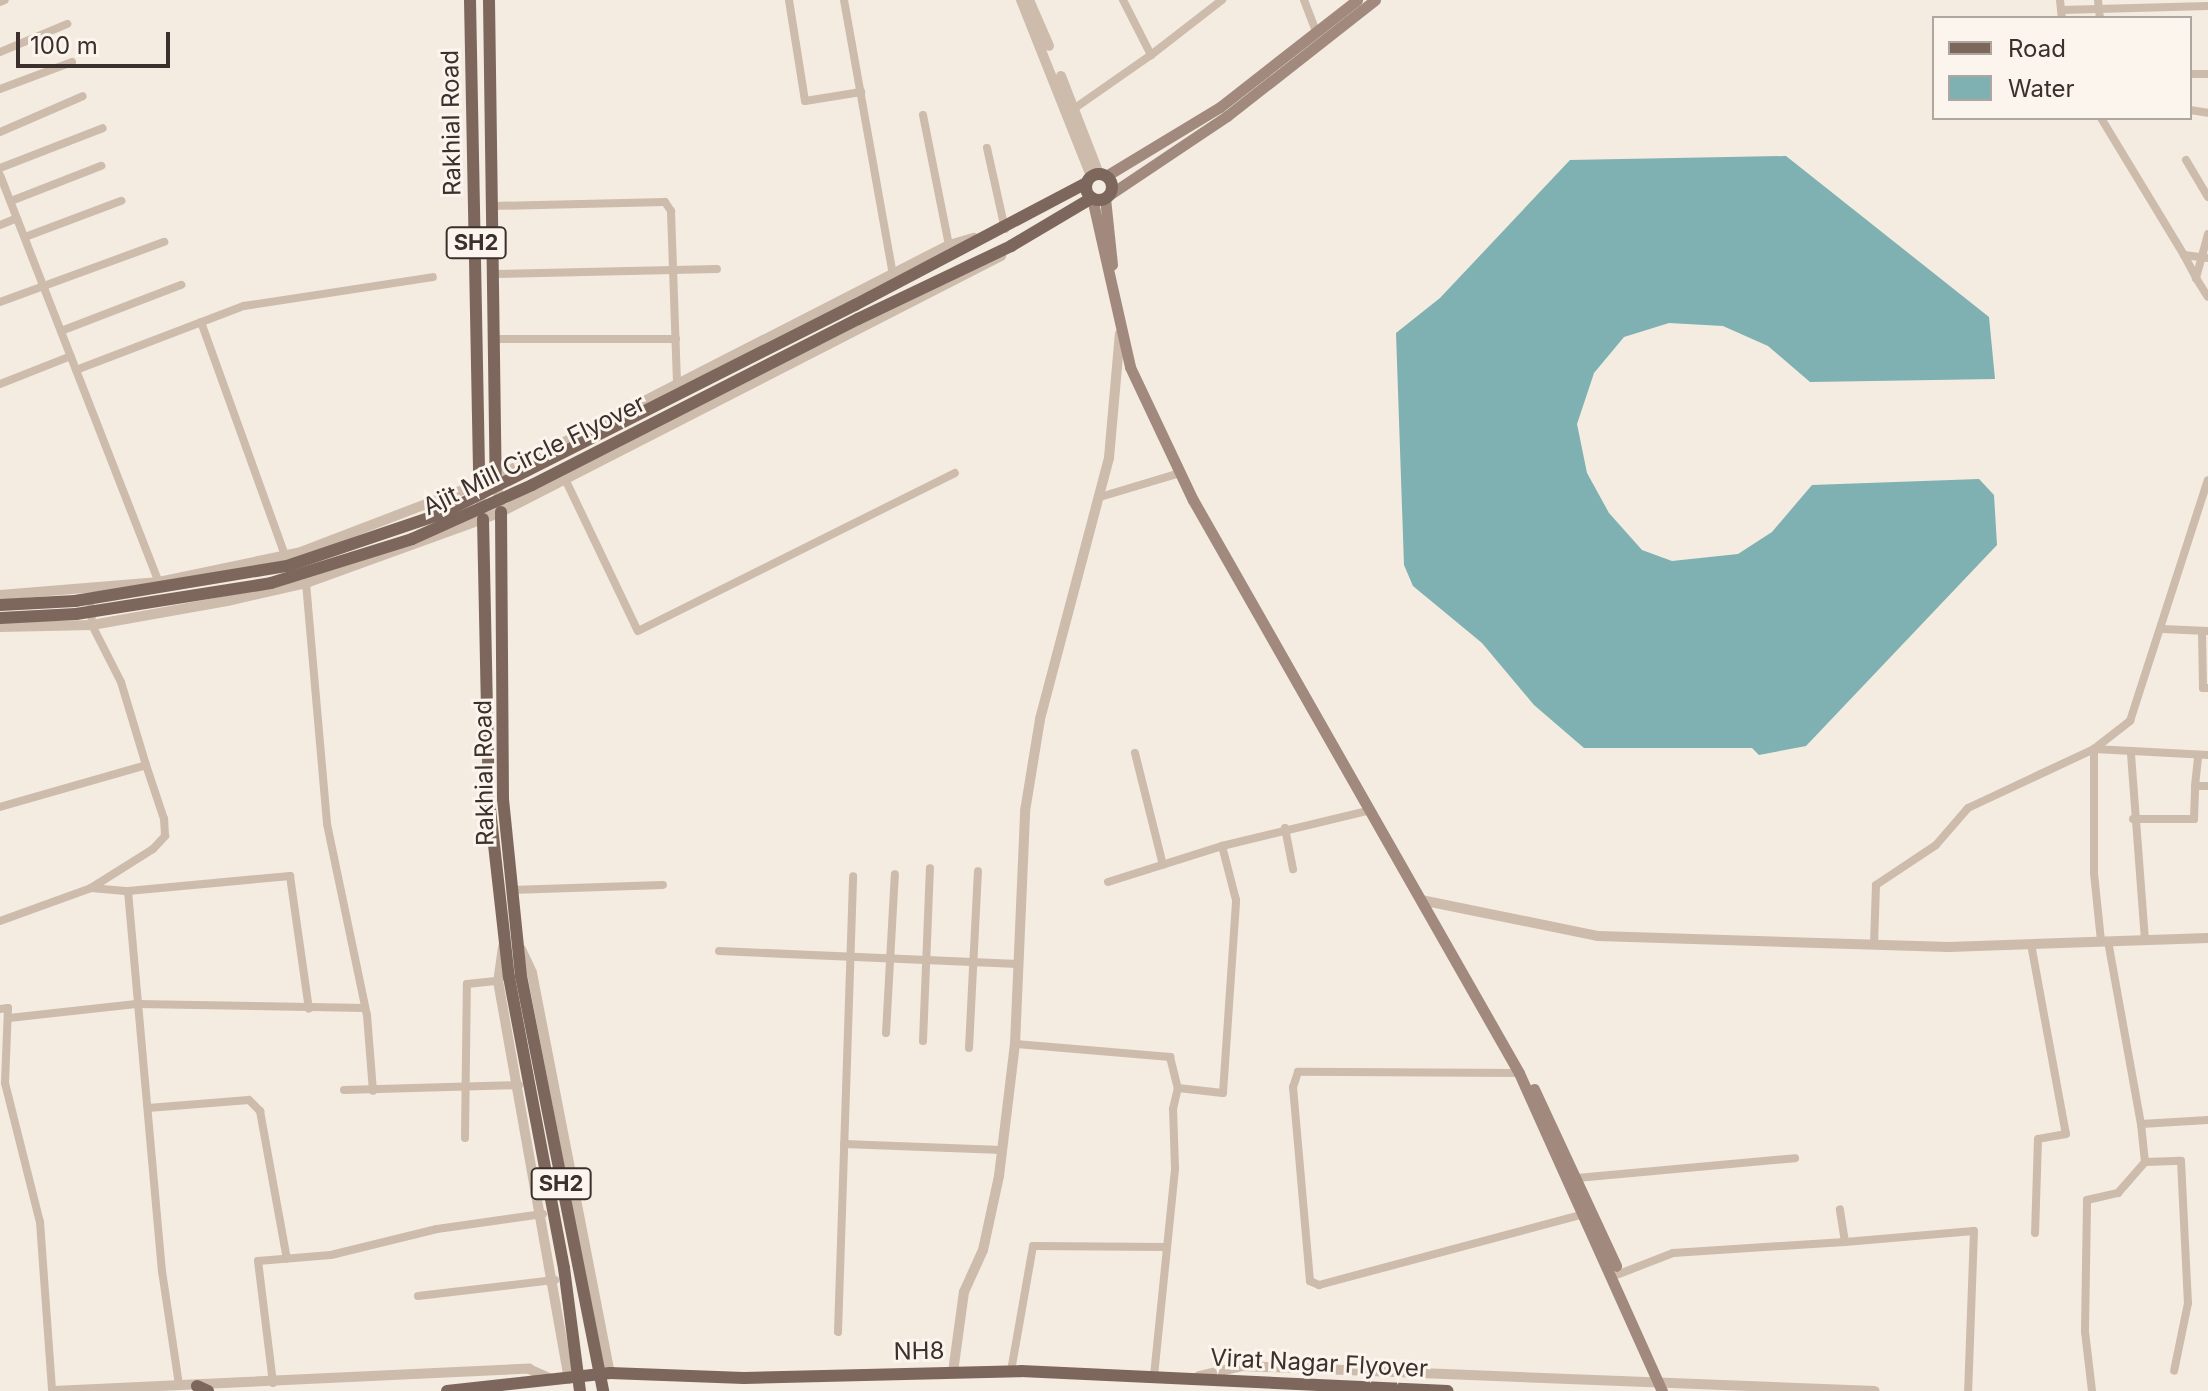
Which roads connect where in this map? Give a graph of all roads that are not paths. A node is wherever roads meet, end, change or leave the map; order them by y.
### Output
1 (470, 0) edge
2 (489, 0) edge
3 (789, 0) edge
4 (844, 0) edge
5 (1021, 0) edge
6 (1029, 0) edge
7 (1123, 0) edge
8 (1222, 0) edge
9 (1304, 0) edge
10 (1357, 0) edge
11 (1375, 0) edge
12 (2208, 6) edge
13 (2061, 9) edge
14 (2099, 9) edge
15 (67, 24) dead end
16 (1316, 32) junction
17 (0, 52) edge
18 (1151, 55) junction
19 (72, 62) dead end
20 (0, 89) edge
21 (861, 92) junction
22 (83, 96) dead end
23 (1075, 108) junction
24 (923, 115) dead end
25 (2102, 120) edge
26 (103, 128) dead end
27 (0, 132) edge
28 (987, 148) dead end
29 (2186, 160) dead end
30 (101, 166) dead end
31 (0, 168) edge
32 (0, 175) edge
33 (1096, 177) junction
34 (1102, 197) junction
35 (2208, 197) edge
36 (11, 201) junction
37 (121, 201) dead end
38 (492, 206) junction
39 (17, 218) junction
40 (0, 225) edge
41 (1005, 230) junction
42 (2208, 234) edge
43 (25, 237) junction
44 (164, 242) dead end
45 (949, 245) junction
46 (1011, 246) junction
47 (2184, 255) junction
48 (2207, 258) edge
49 (717, 269) dead end
50 (673, 271) junction
51 (494, 274) junction
52 (893, 275) junction
53 (433, 277) dead end
54 (2196, 278) junction
55 (181, 285) dead end
56 (44, 287) junction
57 (2208, 297) edge
58 (0, 302) edge
59 (201, 322) junction
60 (1122, 330) junction
61 (61, 331) junction
62 (495, 339) junction
63 (676, 339) junction
64 (71, 356) junction
65 (76, 370) junction
66 (0, 384) edge
67 (677, 384) junction
68 (955, 473) dead end
69 (1180, 473) junction
70 (496, 477) junction
71 (2208, 480) edge
72 (566, 481) junction
73 (479, 485) junction
74 (1100, 497) junction
75 (501, 512) junction
76 (483, 519) junction
77 (285, 555) junction
78 (159, 582) junction
79 (306, 583) junction
80 (90, 591) junction
81 (0, 595) edge
82 (0, 605) edge
83 (76, 608) junction
84 (0, 618) edge
85 (92, 625) junction
86 (0, 627) edge
87 (2162, 629) junction
88 (2205, 631) edge
89 (2208, 688) edge
90 (2094, 749) junction
91 (1135, 753) dead end
92 (2131, 754) junction
93 (2203, 755) edge
94 (146, 765) junction
95 (2195, 786) junction
96 (2208, 786) edge
97 (0, 807) edge
98 (1371, 810) junction
99 (2133, 819) junction
100 (1285, 828) junction
101 (1222, 846) junction
102 (1163, 865) junction
103 (930, 868) dead end
104 (1293, 869) dead end
105 (978, 871) dead end
106 (895, 874) dead end
107 (853, 876) dead end
108 (1108, 882) dead end
109 (663, 885) dead end
110 (91, 888) junction
111 (511, 890) junction
112 (128, 891) junction
113 (1424, 898) junction
114 (0, 921) edge
115 (510, 936) junction
116 (2208, 938) edge
117 (2145, 940) junction
118 (2105, 941) junction
119 (2031, 944) junction
120 (1874, 945) junction
121 (719, 951) dead end
122 (849, 957) junction
123 (891, 960) junction
124 (930, 963) junction
125 (973, 964) junction
126 (1018, 964) junction
127 (510, 978) junction
128 (136, 1004) junction
129 (365, 1008) junction
130 (0, 1009) edge
131 (309, 1009) junction
132 (9, 1018) junction
133 (886, 1033) dead end
134 (923, 1041) dead end
135 (1015, 1044) junction
136 (969, 1048) dead end
137 (1519, 1073) junction
138 (3, 1084) edge
139 (519, 1085) junction
140 (1178, 1088) junction
141 (344, 1090) dead end
142 (373, 1091) junction
143 (465, 1091) junction
144 (148, 1108) junction
145 (2208, 1120) edge
146 (2141, 1124) junction
147 (465, 1138) dead end
148 (844, 1144) junction
149 (1002, 1150) junction
150 (1795, 1158) dead end
151 (2145, 1162) junction
152 (1577, 1178) junction
153 (1840, 1209) dead end
154 (544, 1214) junction
155 (1584, 1214) junction
156 (2035, 1233) dead end
157 (1845, 1242) junction
158 (1166, 1247) junction
159 (287, 1259) junction
160 (1619, 1274) junction
161 (555, 1280) junction
162 (418, 1296) dead end
163 (838, 1332) dead end
164 (1011, 1371) junction
165 (2174, 1371) dead end
166 (953, 1372) junction
167 (610, 1373) junction
168 (1154, 1376) junction
169 (761, 1377) junction
170 (569, 1379) junction
171 (1188, 1379) junction
172 (554, 1380) junction
173 (273, 1383) junction
174 (179, 1385) junction
175 (1663, 1386) edge
176 (202, 1388) edge
177 (53, 1391) edge
178 (447, 1391) edge
179 (580, 1391) edge
180 (603, 1391) edge
181 (775, 1391) edge
182 (1448, 1391) edge
183 (1875, 1391) edge
184 (1968, 1391) edge
185 (2092, 1391) edge

1 - 73 main road, Rakhial Road / SH2
2 - 38 main road, Rakhial Road / SH2
3 - 21 street
4 - 21 street
5 - 33 street
6 - 23 street
7 - 18 street
8 - 18 street
9 - 16 street
10 - 16 main road
11 - 34 main road
12 - 14 street
13 - 14 street
15 - 17 street
16 - 33 main road
18 - 23 street
19 - 20 street
21 - 52 street
22 - 27 street
23 - 33 street
24 - 45 street
25 - 47 street
26 - 31 street
28 - 41 street
29 - 35 street
30 - 36 street
32 - 36 street
33 - 34 main road
33 - 34 main road
33 - 41 main road, Ajit Mill Circle Flyover
34 - 46 main road, Ajit Mill Circle Flyover
34 - 60 main road
36 - 39 street
37 - 43 street
38 - 50 street
38 - 51 main road, Rakhial Road / SH2
39 - 40 street
39 - 43 street
41 - 45 street
41 - 83 main road, Ajit Mill Circle Flyover, bridge
42 - 48 street
43 - 56 street
44 - 56 street
45 - 52 street
46 - 72 street
46 - 83 main road, Ajit Mill Circle Flyover, bridge
47 - 48 street
47 - 54 street
48 - 54 street
49 - 50 street
50 - 51 street
50 - 63 street
51 - 62 main road, Rakhial Road / SH2
52 - 67 street
53 - 59 street
54 - 57 street
55 - 61 street
56 - 58 street
56 - 61 street
59 - 65 street
59 - 77 street
60 - 69 main road
60 - 74 street
60 - 113 main road
61 - 64 street
62 - 63 street
62 - 70 main road, Rakhial Road / SH2
63 - 67 street
64 - 65 street
64 - 66 street
65 - 78 street
67 - 70 street
68 - 72 street
69 - 74 street
69 - 98 main road
70 - 73 street
70 - 75 street
71 - 87 street
72 - 75 street
73 - 76 street
73 - 77 street
74 - 126 street
75 - 76 street
75 - 111 main road, Rakhial Road / SH2
76 - 79 street
76 - 115 main road, Rakhial Road / SH2
77 - 78 street
78 - 80 street
79 - 85 street
79 - 129 street
80 - 81 street
80 - 85 street
82 - 83 main road, Ajit Mill Circle Flyover
83 - 84 main road, Ajit Mill Circle Flyover
85 - 86 street
85 - 94 street
87 - 88 street
87 - 90 street
88 - 89 street
90 - 92 street
90 - 118 street
90 - 120 street
91 - 102 street
92 - 93 street
92 - 99 street
93 - 95 street
94 - 97 street
94 - 110 street
95 - 96 street
95 - 99 street
98 - 100 street
98 - 113 main road
99 - 117 street
100 - 101 street
100 - 104 street
101 - 102 street
101 - 140 street
102 - 108 street
103 - 124 street
105 - 125 street
106 - 123 street
107 - 122 street
109 - 111 street
110 - 112 street
110 - 114 street
111 - 115 main road, Rakhial Road / SH2
112 - 128 street
112 - 131 street
113 - 120 street
113 - 137 main road
113 - 152 main road
115 - 127 main road, SH2
115 - 167 street
116 - 117 street
117 - 118 street
118 - 119 street
118 - 146 street
119 - 120 street
119 - 156 street
121 - 122 street
122 - 123 street
122 - 148 street
123 - 124 street
123 - 133 street
124 - 125 street
124 - 134 street
125 - 126 street
125 - 136 street
126 - 135 street
127 - 139 street
127 - 143 street
127 - 179 main road, SH2, bridge
127 - 180 main road, SH2, bridge
128 - 131 street
128 - 132 street
128 - 144 street
129 - 131 street
129 - 142 street
130 - 132 street
132 - 138 street
135 - 140 street
135 - 149 street
137 - 155 main road
137 - 155 street
138 - 177 street
139 - 143 street
139 - 154 street
140 - 158 street
141 - 142 street
142 - 143 street
143 - 147 street
144 - 159 street
144 - 174 street
145 - 146 street
146 - 151 street
148 - 149 street
148 - 163 street
149 - 166 street
150 - 152 street
151 - 165 street
151 - 185 street
152 - 160 main road
153 - 157 street
154 - 159 street
154 - 161 street
155 - 175 main road
157 - 160 street
157 - 184 street
158 - 164 street
158 - 168 street
159 - 173 street
160 - 175 main road
161 - 162 street
161 - 170 street
164 - 166 main road, NH8
164 - 168 main road, NH8
166 - 169 main road, NH8
167 - 169 main road, NH8
167 - 170 main road, NH8
168 - 171 main road, NH8
169 - 181 main road
170 - 172 main road, NH8
171 - 175 street
171 - 182 main road, Virat Nagar Flyover
172 - 173 street
172 - 178 main road, NH8
173 - 176 street
174 - 176 street
174 - 177 street
175 - 183 street

